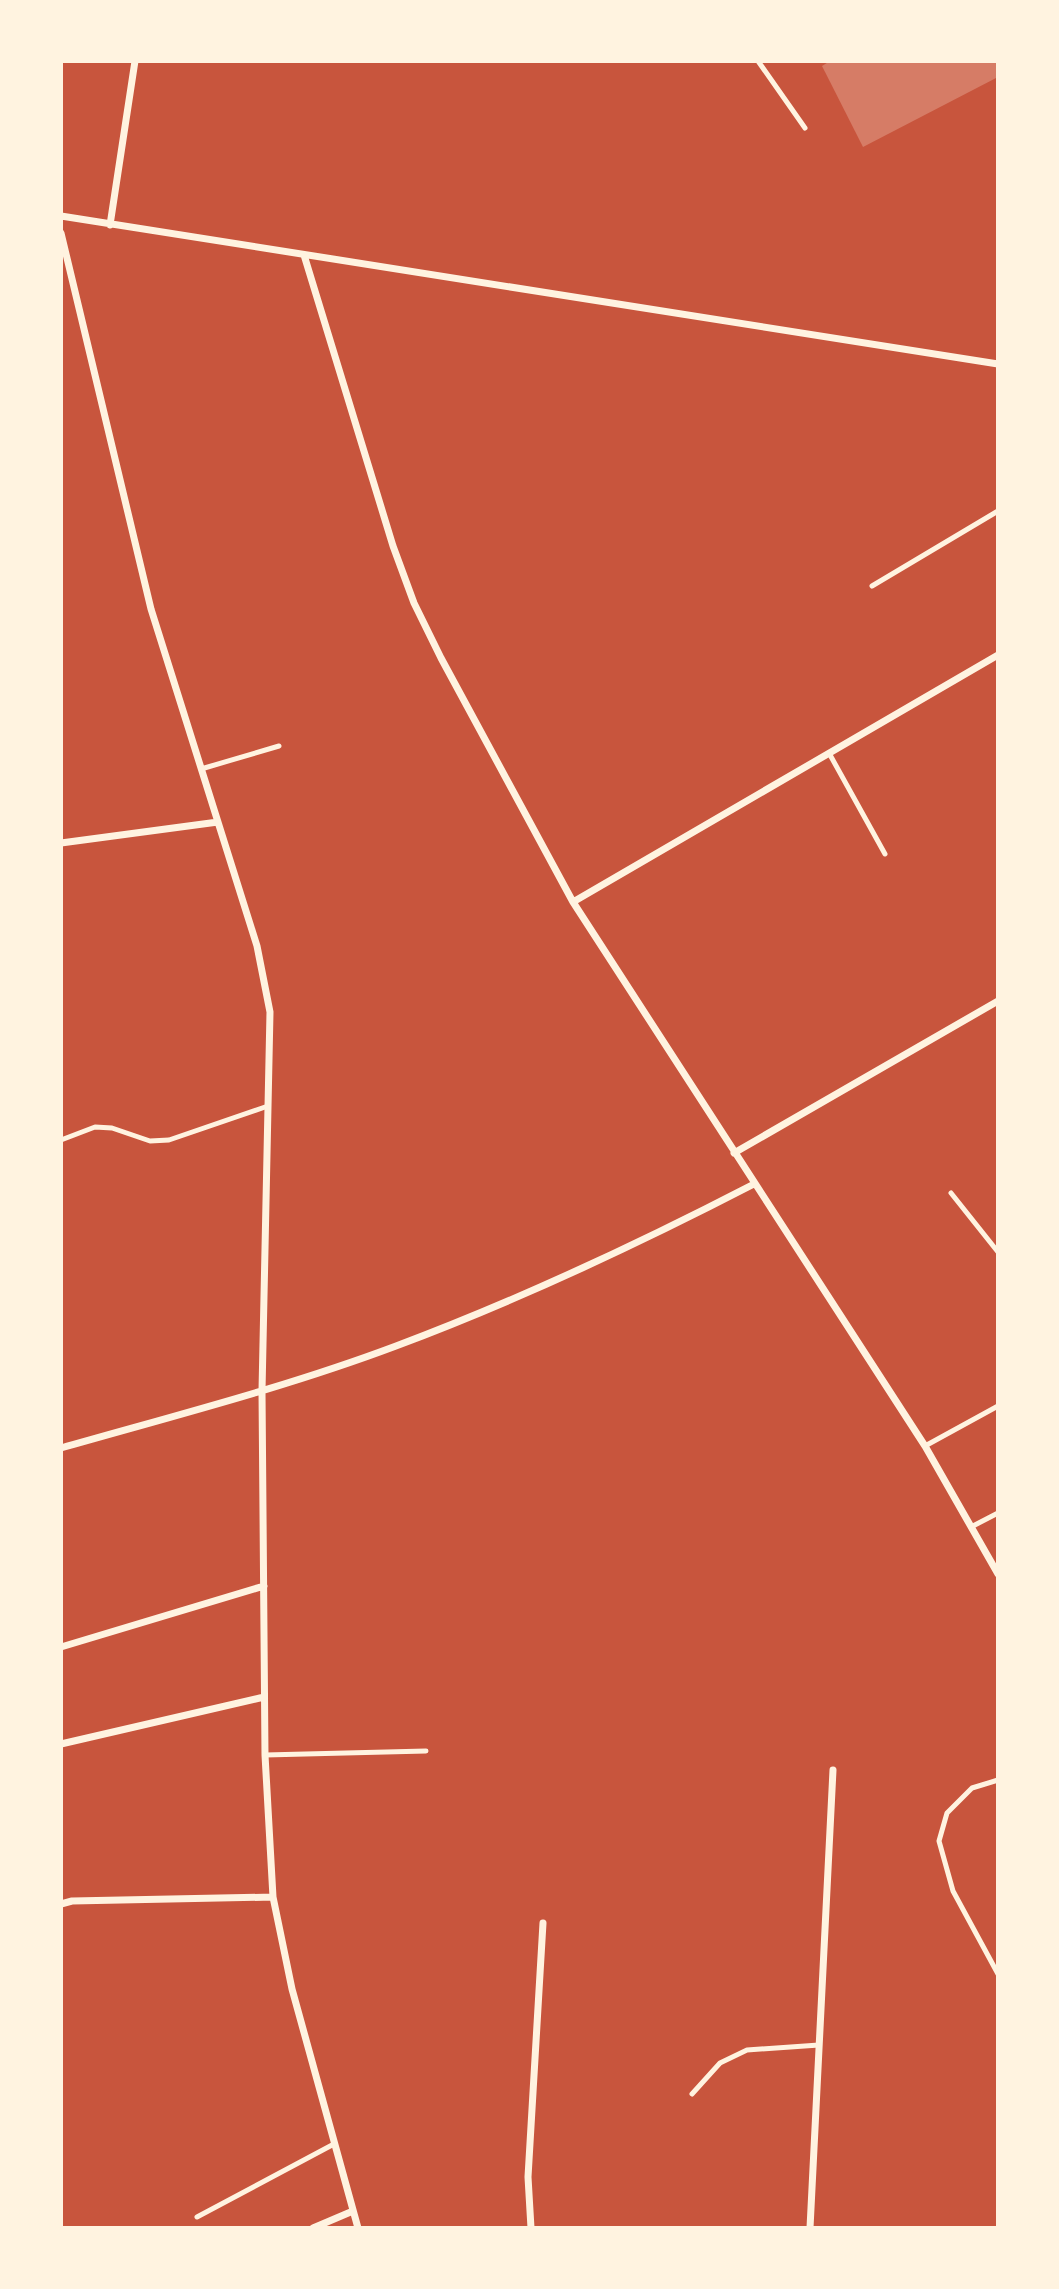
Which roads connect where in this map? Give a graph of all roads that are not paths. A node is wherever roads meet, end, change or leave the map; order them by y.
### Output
1 (135, 61) edge
2 (758, 61) edge
3 (804, 128) dead end
4 (61, 216) edge
5 (110, 225) junction
6 (61, 233) edge
7 (304, 255) junction
8 (998, 365) edge
9 (998, 511) edge
10 (872, 586) dead end
11 (998, 655) edge
12 (279, 746) dead end
13 (829, 753) junction
14 (201, 769) junction
15 (218, 822) junction
16 (61, 844) edge
17 (886, 854) dead end
18 (573, 902) junction
19 (998, 1001) edge
20 (270, 1106) junction
21 (61, 1140) edge
22 (734, 1153) junction
23 (754, 1184) junction
24 (951, 1193) dead end
25 (998, 1252) edge
26 (262, 1391) junction
27 (998, 1406) edge
28 (925, 1446) junction
29 (61, 1448) edge
30 (998, 1513) edge
31 (971, 1527) junction
32 (998, 1574) edge
33 (264, 1586) junction
34 (61, 1647) edge
35 (264, 1697) junction
36 (61, 1744) edge
37 (426, 1751) dead end
38 (265, 1755) junction
39 (833, 1770) dead end
40 (998, 1780) edge
41 (273, 1897) junction
42 (61, 1904) edge
43 (543, 1923) dead end
44 (998, 1973) edge
45 (819, 2045) junction
46 (692, 2094) dead end
47 (334, 2144) junction
48 (353, 2211) junction
49 (197, 2217) dead end
50 (313, 2228) edge
51 (358, 2228) edge
52 (531, 2228) edge
53 (810, 2228) edge

1 - 5 street
2 - 3 lane
4 - 5 street
5 - 7 street
6 - 14 street
7 - 8 street
7 - 18 street
9 - 10 lane
11 - 13 street
12 - 14 lane
13 - 17 lane
13 - 18 street
14 - 15 street
15 - 16 street
15 - 20 street
18 - 22 street
19 - 22 street
20 - 21 lane
20 - 26 street
22 - 23 street
23 - 26 street
23 - 28 street
24 - 25 lane
26 - 29 street
26 - 33 street
27 - 28 lane
28 - 31 street
30 - 31 lane
31 - 32 street
33 - 34 street
33 - 35 street
35 - 36 street
35 - 38 street
37 - 38 lane
38 - 41 street
39 - 45 street
40 - 44 lane
41 - 42 street
41 - 47 street
43 - 52 street
45 - 46 lane
45 - 53 street
47 - 48 street
47 - 49 lane
48 - 50 street
48 - 51 street

